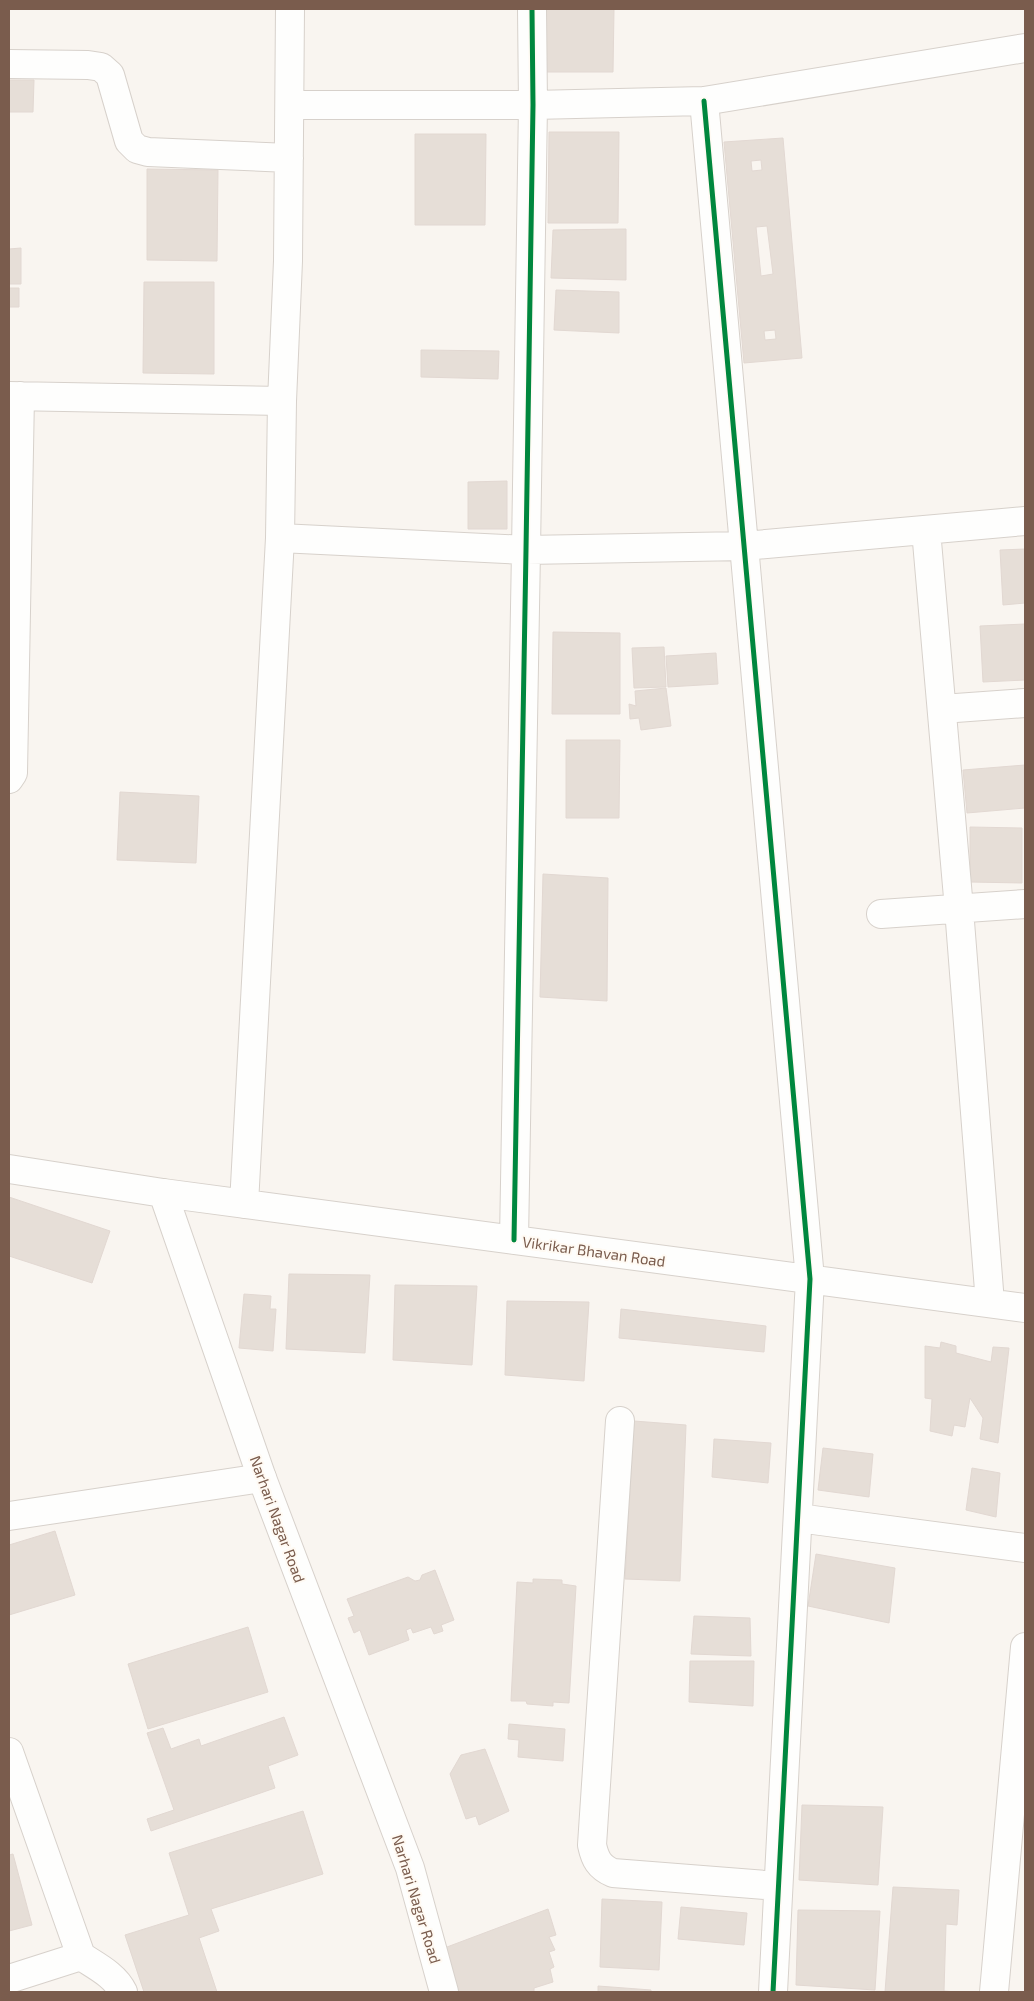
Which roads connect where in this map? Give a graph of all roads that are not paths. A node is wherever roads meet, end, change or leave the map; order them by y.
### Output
1 (290, 9) edge
2 (532, 9) edge
3 (1025, 48) edge
4 (9, 64) edge
5 (704, 101) junction
6 (290, 105) junction
7 (533, 105) junction
8 (289, 158) junction
9 (14, 396) edge
10 (282, 401) junction
11 (1025, 521) edge
12 (926, 530) junction
13 (280, 538) junction
14 (744, 546) junction
15 (526, 550) junction
16 (1025, 704) edge
17 (942, 709) junction
18 (9, 779) edge
19 (1025, 904) edge
20 (959, 909) junction
21 (881, 914) dead end
22 (9, 1169) edge
23 (163, 1193) junction
24 (244, 1204) junction
25 (514, 1240) junction
26 (810, 1279) junction
27 (990, 1304) junction
28 (1025, 1308) edge
29 (620, 1421) dead end
30 (262, 1478) junction
31 (9, 1516) edge
32 (798, 1518) junction
33 (1025, 1548) edge
34 (1025, 1647) edge
35 (9, 1752) edge
36 (778, 1886) junction
37 (80, 1956) junction
38 (9, 1979) edge
39 (123, 1992) edge
40 (444, 1992) edge
41 (773, 1992) edge
42 (994, 1992) edge

1 - 6 street
2 - 7 street
3 - 5 street
4 - 8 street
5 - 7 street
5 - 14 street
6 - 7 street
6 - 8 street
7 - 15 street
8 - 10 street
9 - 10 street
9 - 18 street
10 - 13 street
11 - 12 street
12 - 14 street
12 - 17 street
13 - 15 street
13 - 24 street
14 - 15 street
14 - 26 street
15 - 25 street
16 - 17 street
17 - 20 street
19 - 20 street
20 - 21 street
20 - 27 street
22 - 23 street
23 - 24 street, Vikrikar Bhavan Road
23 - 30 street, Narhari Nagar Road
24 - 25 street, Vikrikar Bhavan Road
25 - 26 street, Vikrikar Bhavan Road
26 - 27 street, Vikrikar Bhavan Road
26 - 32 street
27 - 28 street, Vikrikar Bhavan Road
29 - 36 street
30 - 31 street
30 - 40 street, Narhari Nagar Road
32 - 33 street
32 - 36 street
34 - 42 street
35 - 37 street
36 - 41 street
37 - 38 street
37 - 39 street

